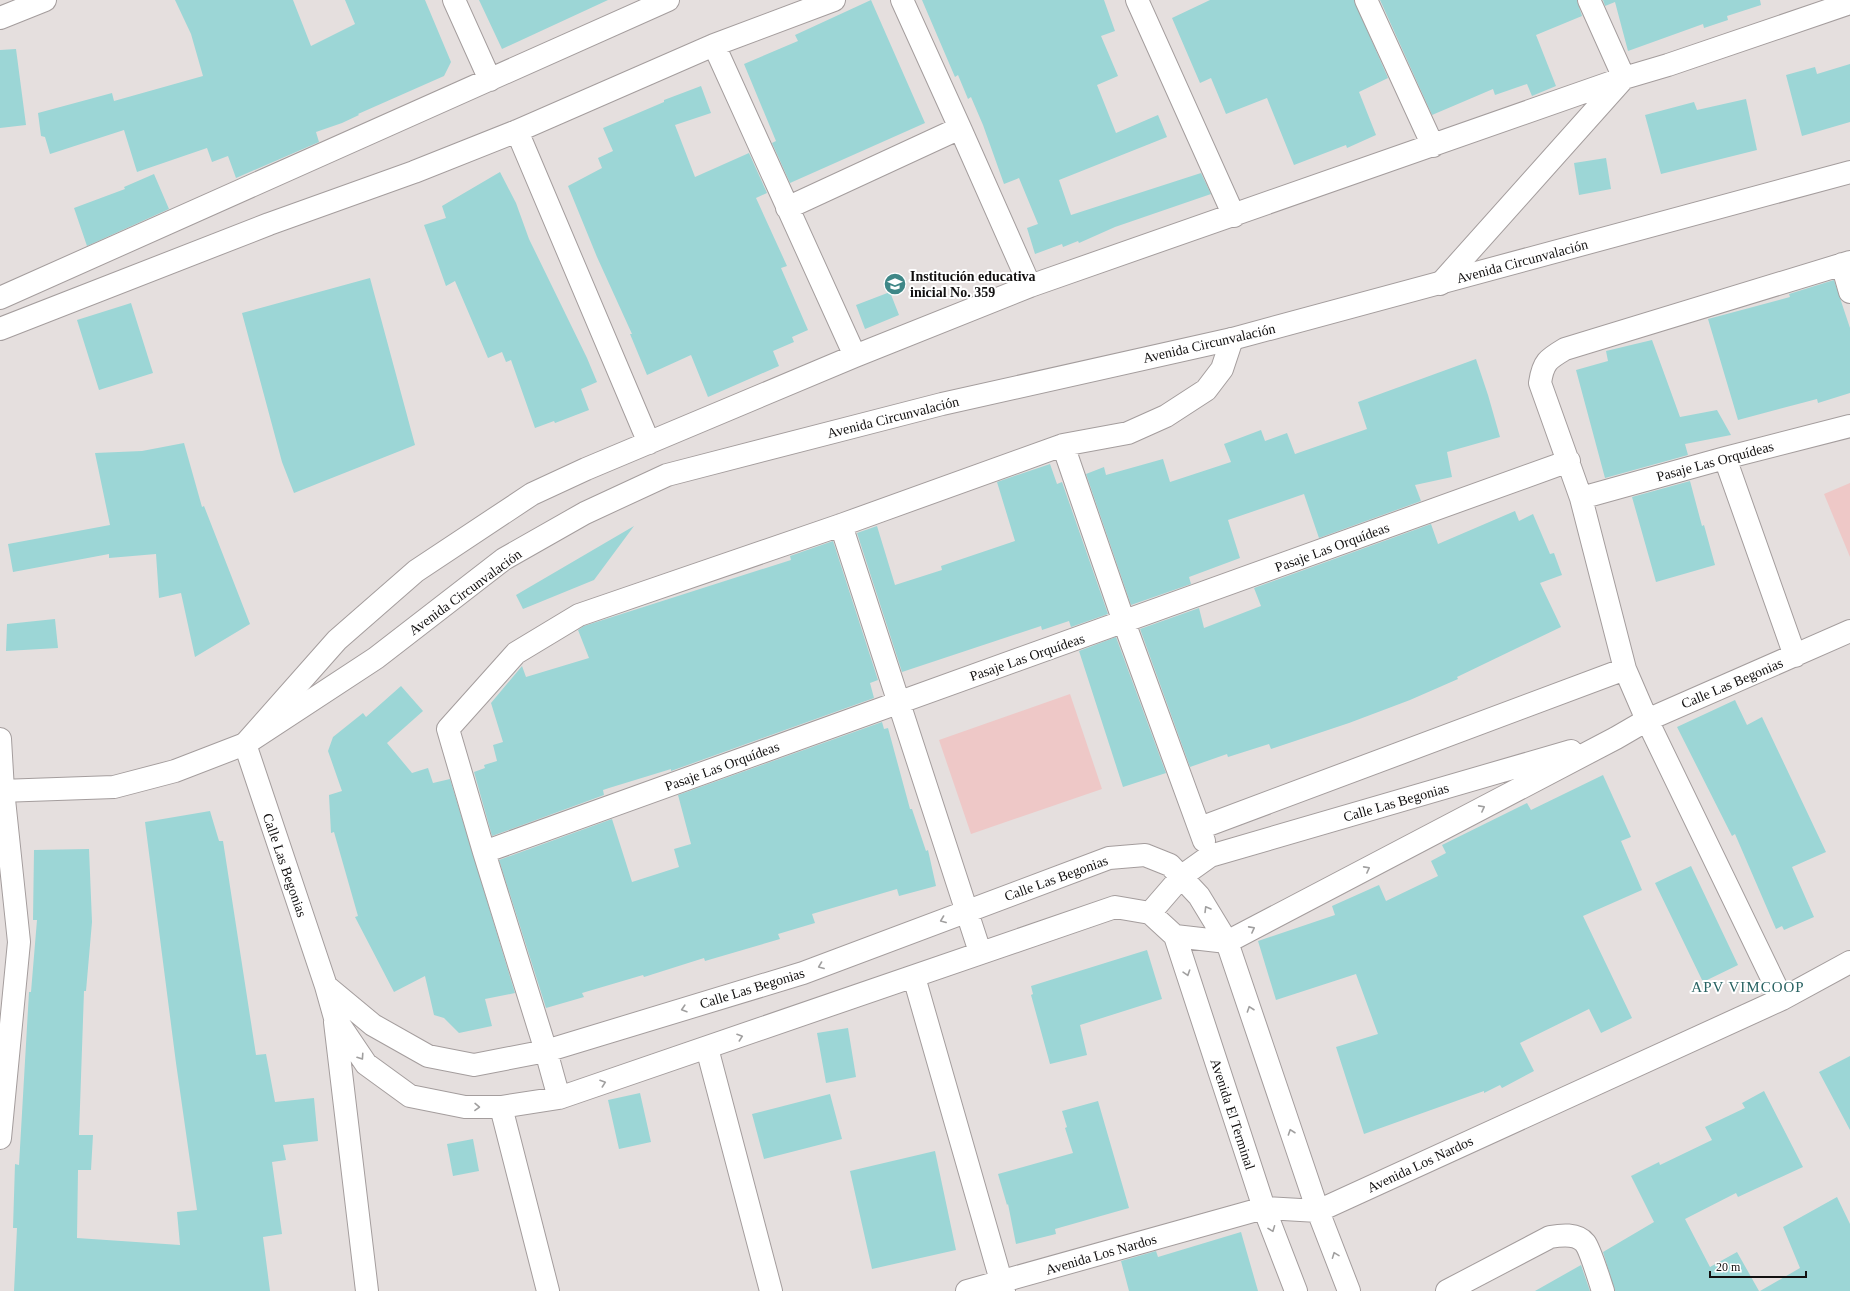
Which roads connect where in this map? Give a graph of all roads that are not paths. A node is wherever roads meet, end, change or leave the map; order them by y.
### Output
1 (45, 0) edge
2 (454, 0) edge
3 (668, 0) edge
4 (834, 0) edge
5 (902, 0) edge
6 (1137, 0) edge
7 (1366, 0) edge
8 (1589, 0) edge
9 (1850, 3) edge
10 (1819, 6) edge
11 (0, 18) edge
12 (714, 45) junction
13 (1624, 78) junction
14 (490, 80) junction
15 (960, 128) junction
16 (517, 131) junction
17 (1433, 146) junction
18 (1850, 172) edge
19 (787, 208) junction
20 (1234, 216) junction
21 (1846, 263) edge
22 (1440, 284) junction
23 (1030, 286) junction
24 (1850, 292) edge
25 (0, 298) edge
26 (0, 329) edge
27 (1232, 339) junction
28 (855, 356) junction
29 (1850, 426) edge
30 (649, 444) junction
31 (1063, 445) junction
32 (1725, 458) junction
33 (1569, 461) junction
34 (1581, 498) junction
35 (841, 525) junction
36 (1124, 622) junction
37 (1850, 631) edge
38 (1795, 656) junction
39 (1625, 669) junction
40 (898, 702) junction
41 (1647, 720) junction
42 (1616, 738) junction
43 (0, 739) edge
44 (245, 744) junction
45 (2, 790) edge
46 (1200, 828) junction
47 (484, 852) junction
48 (1210, 856) junction
49 (1182, 876) junction
50 (966, 911) junction
51 (1150, 913) junction
52 (1175, 936) junction
53 (1227, 942) junction
54 (980, 952) junction
55 (1850, 962) edge
56 (914, 977) junction
57 (326, 986) junction
58 (1782, 999) junction
59 (335, 1018) junction
60 (707, 1048) junction
61 (546, 1051) junction
62 (559, 1098) junction
63 (502, 1107) junction
64 (0, 1138) edge
65 (1264, 1208) junction
66 (1318, 1211) junction
67 (1002, 1286) edge
68 (367, 1291) edge
69 (548, 1291) edge
70 (771, 1291) edge
71 (967, 1291) edge
72 (1296, 1291) edge
73 (1349, 1291) edge
74 (1447, 1291) edge
75 (1603, 1291) edge

1 - 11 main road
2 - 14 main road
3 - 14 main road
4 - 12 main road
5 - 15 main road
6 - 20 main road
7 - 17 main road
8 - 13 main road
9 - 10 main road
10 - 13 main road
12 - 16 main road
12 - 19 main road
13 - 17 main road
13 - 22 main road
14 - 25 main road
15 - 19 main road
15 - 23 main road
16 - 26 main road
16 - 30 main road
17 - 20 main road
18 - 22 main road, Avenida Circunvalación
19 - 28 main road
20 - 23 main road
21 - 24 main road
21 - 33 main road
22 - 27 main road, Avenida Circunvalación
23 - 28 main road
27 - 31 main road
27 - 44 main road, Avenida Circunvalación
28 - 30 main road
29 - 32 main road, Pasaje Las Orquídeas
30 - 44 main road
31 - 35 main road
31 - 36 main road
32 - 34 main road, Pasaje Las Orquídeas
32 - 38 main road
33 - 34 main road
33 - 36 main road, Pasaje Las Orquídeas
34 - 39 main road
35 - 40 main road
35 - 47 main road
36 - 40 main road, Pasaje Las Orquídeas
36 - 46 main road
37 - 38 main road, Calle Las Begonias
38 - 41 main road, Calle Las Begonias
39 - 41 main road
39 - 46 main road
40 - 47 main road, Pasaje Las Orquídeas
40 - 50 main road
41 - 42 main road, Calle Las Begonias
41 - 58 main road
42 - 48 main road, Calle Las Begonias
53 -> 42 main road, Calle Las Begonias
43 - 45 main road
44 - 45 main road, Avenida Circunvalación
44 - 57 main road, Calle Las Begonias
45 - 64 main road
46 - 48 main road
47 - 61 main road
48 - 49 main road, Calle Las Begonias
49 - 50 main road, Calle Las Begonias
49 - 51 main road, Calle Las Begonias
53 -> 49 main road, Calle Las Begonias
50 - 54 main road
50 -> 61 main road, Calle Las Begonias
51 - 52 main road
51 - 54 main road, Calle Las Begonias
52 - 53 main road
52 -> 65 main road, Avenida El Terminal
66 -> 53 main road
54 - 56 main road, Calle Las Begonias
55 - 58 main road, Avenida Los Nardos
60 -> 56 main road, Calle Las Begonias
56 - 67 main road
57 - 59 main road, Calle Las Begonias
57 - 61 main road, Calle Las Begonias
58 - 66 main road, Avenida Los Nardos
59 -> 63 main road, Calle Las Begonias
59 - 68 main road
62 -> 60 main road, Calle Las Begonias
60 - 70 main road
61 - 62 main road
62 - 63 main road, Calle Las Begonias
63 - 69 main road
65 - 66 main road, Avenida Los Nardos
65 - 67 main road, Avenida Los Nardos
65 -> 72 main road, Avenida El Terminal
73 -> 66 main road
67 - 71 main road, Avenida Los Nardos
74 - 75 main road

